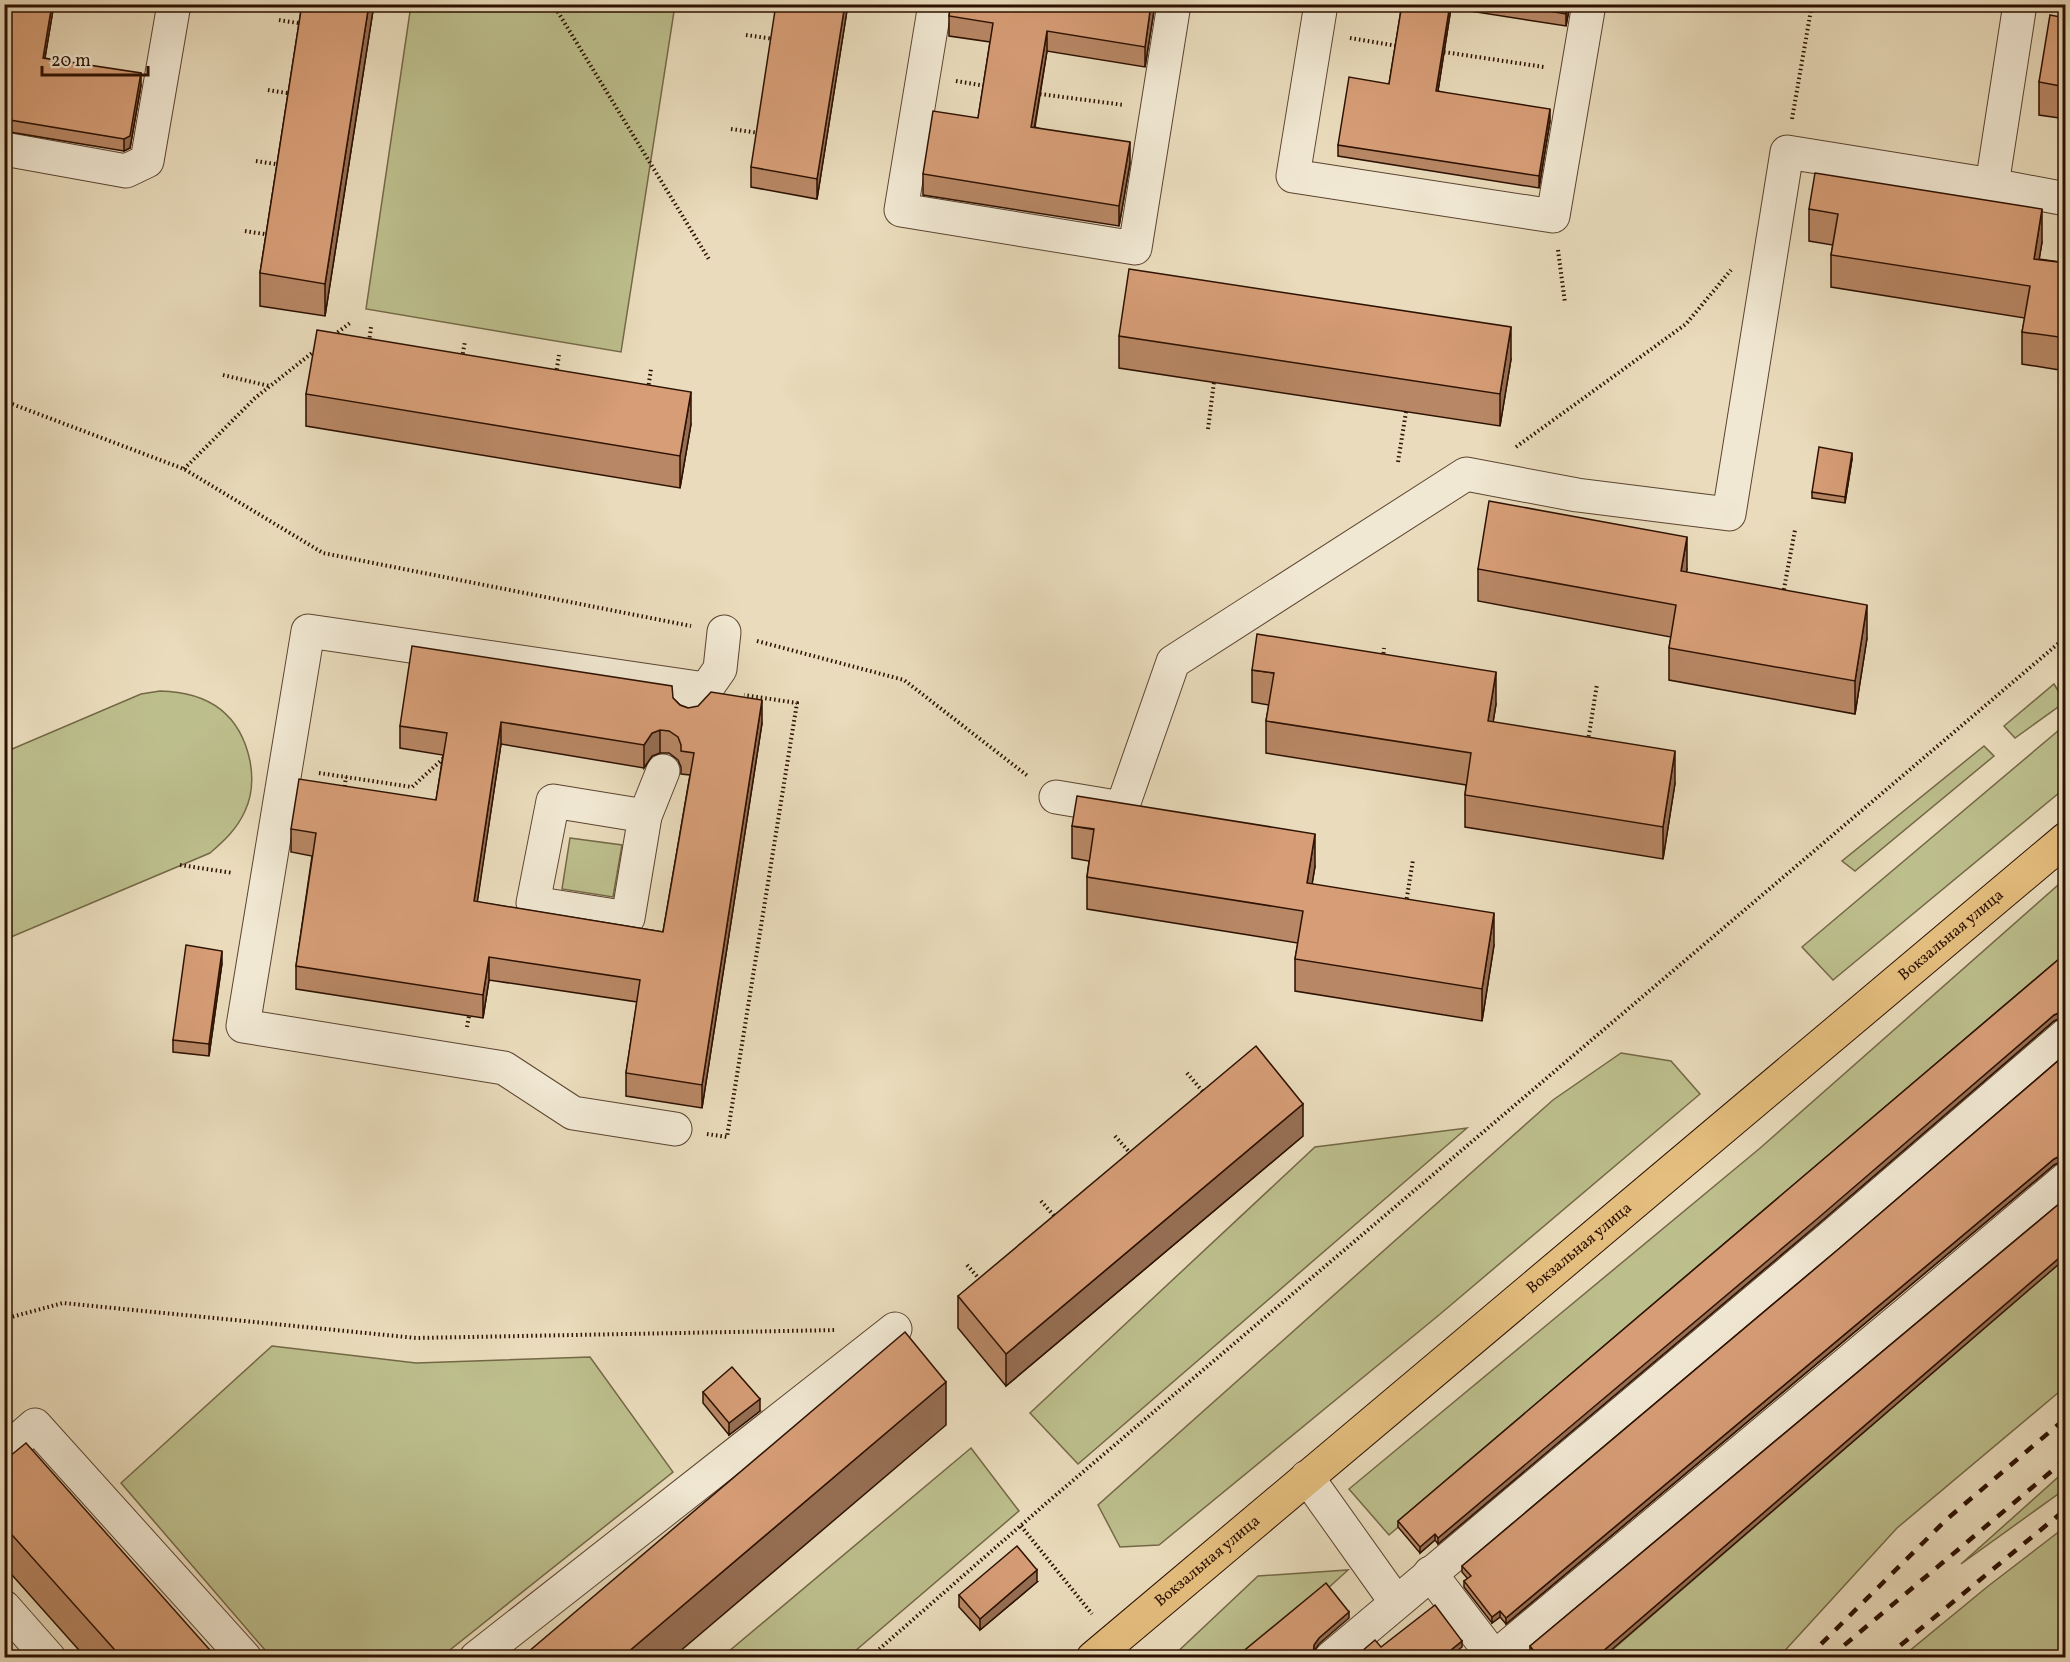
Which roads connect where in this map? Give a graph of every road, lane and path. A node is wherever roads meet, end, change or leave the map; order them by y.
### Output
1 (174, 4) edge
2 (553, 4) edge
3 (935, 4) edge
4 (1174, 4) edge
5 (1589, 4) edge
6 (1812, 4) edge
7 (2020, 4) edge
8 (1319, 19) edge
9 (279, 20) dead end
10 (304, 24) edge
11 (746, 35) dead end
12 (774, 39) edge
13 (1397, 45) edge
14 (1444, 52) edge
15 (1578, 72) junction
16 (268, 90) dead end
17 (293, 94) edge
18 (1040, 94) edge
19 (1157, 110) junction
20 (731, 129) dead end
21 (759, 133) edge
22 (4, 149) edge
23 (1787, 152) junction
24 (256, 161) dead end
25 (282, 165) edge
26 (1992, 185) junction
27 (2066, 199) edge
28 (1553, 216) junction
29 (245, 231) dead end
30 (271, 235) edge
31 (710, 261) dead end
32 (1739, 261) dead end
33 (1565, 303) dead end
34 (350, 323) dead end
35 (371, 327) dead end
36 (332, 337) edge
37 (465, 341) dead end
38 (323, 344) edge
39 (368, 348) edge
40 (559, 355) dead end
41 (461, 363) edge
42 (651, 369) dead end
43 (222, 375) dead end
44 (555, 378) edge
45 (1214, 382) edge
46 (270, 386) junction
47 (647, 393) edge
48 (4, 401) edge
49 (1406, 412) edge
50 (1208, 429) dead end
51 (1398, 462) dead end
52 (184, 469) junction
53 (1477, 476) junction
54 (1795, 530) dead end
55 (1782, 598) edge
56 (724, 632) junction
57 (2066, 637) edge
58 (1384, 648) dead end
59 (1382, 667) edge
60 (1597, 684) dead end
61 (698, 700) junction
62 (1587, 747) edge
63 (447, 756) edge
64 (285, 768) junction
65 (663, 771) dead end
66 (346, 777) junction
67 (1056, 797) joint
68 (343, 798) edge
69 (645, 816) dead end
70 (2066, 838) edge
71 (1413, 860) dead end
72 (1406, 907) edge
73 (2066, 1035) edge
74 (1187, 1073) dead end
75 (1206, 1095) edge
76 (675, 1129) joint
77 (1116, 1136) dead end
78 (1138, 1162) edge
79 (2066, 1179) edge
80 (1041, 1201) dead end
81 (1063, 1226) edge
82 (968, 1265) dead end
83 (988, 1289) edge
84 (4, 1319) edge
85 (895, 1329) joint
86 (4, 1452) edge
87 (1307, 1477) junction
88 (1021, 1526) junction
89 (1430, 1573) junction
90 (1396, 1602) junction
91 (4, 1606) edge
92 (1103, 1649) edge
93 (1494, 1657) edge
94 (49, 1658) edge
95 (244, 1658) edge
96 (476, 1658) edge
97 (869, 1658) edge
98 (1331, 1658) edge

1 - 22 lane
2 - 31 path
3 - 19 lane
4 - 19 lane
5 - 15 lane
6 - 23 path
7 - 26 lane
8 - 13 path
8 - 28 lane
9 - 10 path
11 - 12 path
14 - 15 path
15 - 28 lane
16 - 17 path
18 - 19 path
20 - 21 path
23 - 26 lane
23 - 53 lane
24 - 25 path
26 - 27 lane
28 - 33 path
29 - 30 path
32 - 53 path
34 - 36 path
35 - 39 path
37 - 41 path
38 - 46 path
40 - 44 path
42 - 47 path
43 - 46 path
45 - 50 path
46 - 52 path
48 - 52 path
49 - 51 path
52 - 56 path
53 - 67 lane
54 - 55 path
56 - 61 lane
56 - 67 path
57 - 88 path
58 - 59 path
60 - 62 path
61 - 64 lane
61 - 76 path
63 - 66 path
64 - 66 path
64 - 76 lane
65 - 69 lane
66 - 68 path
70 - 87 main road, Вокзальная улица
71 - 72 path
73 - 89 lane
74 - 75 path
77 - 78 path
79 - 93 lane
80 - 81 path
82 - 83 path
84 - 85 path
85 - 96 lane
86 - 95 lane
87 - 90 lane
87 - 92 main road, Вокзальная улица
88 - 92 path
88 - 97 path
89 - 90 lane
89 - 93 lane
90 - 98 lane
91 - 94 lane

